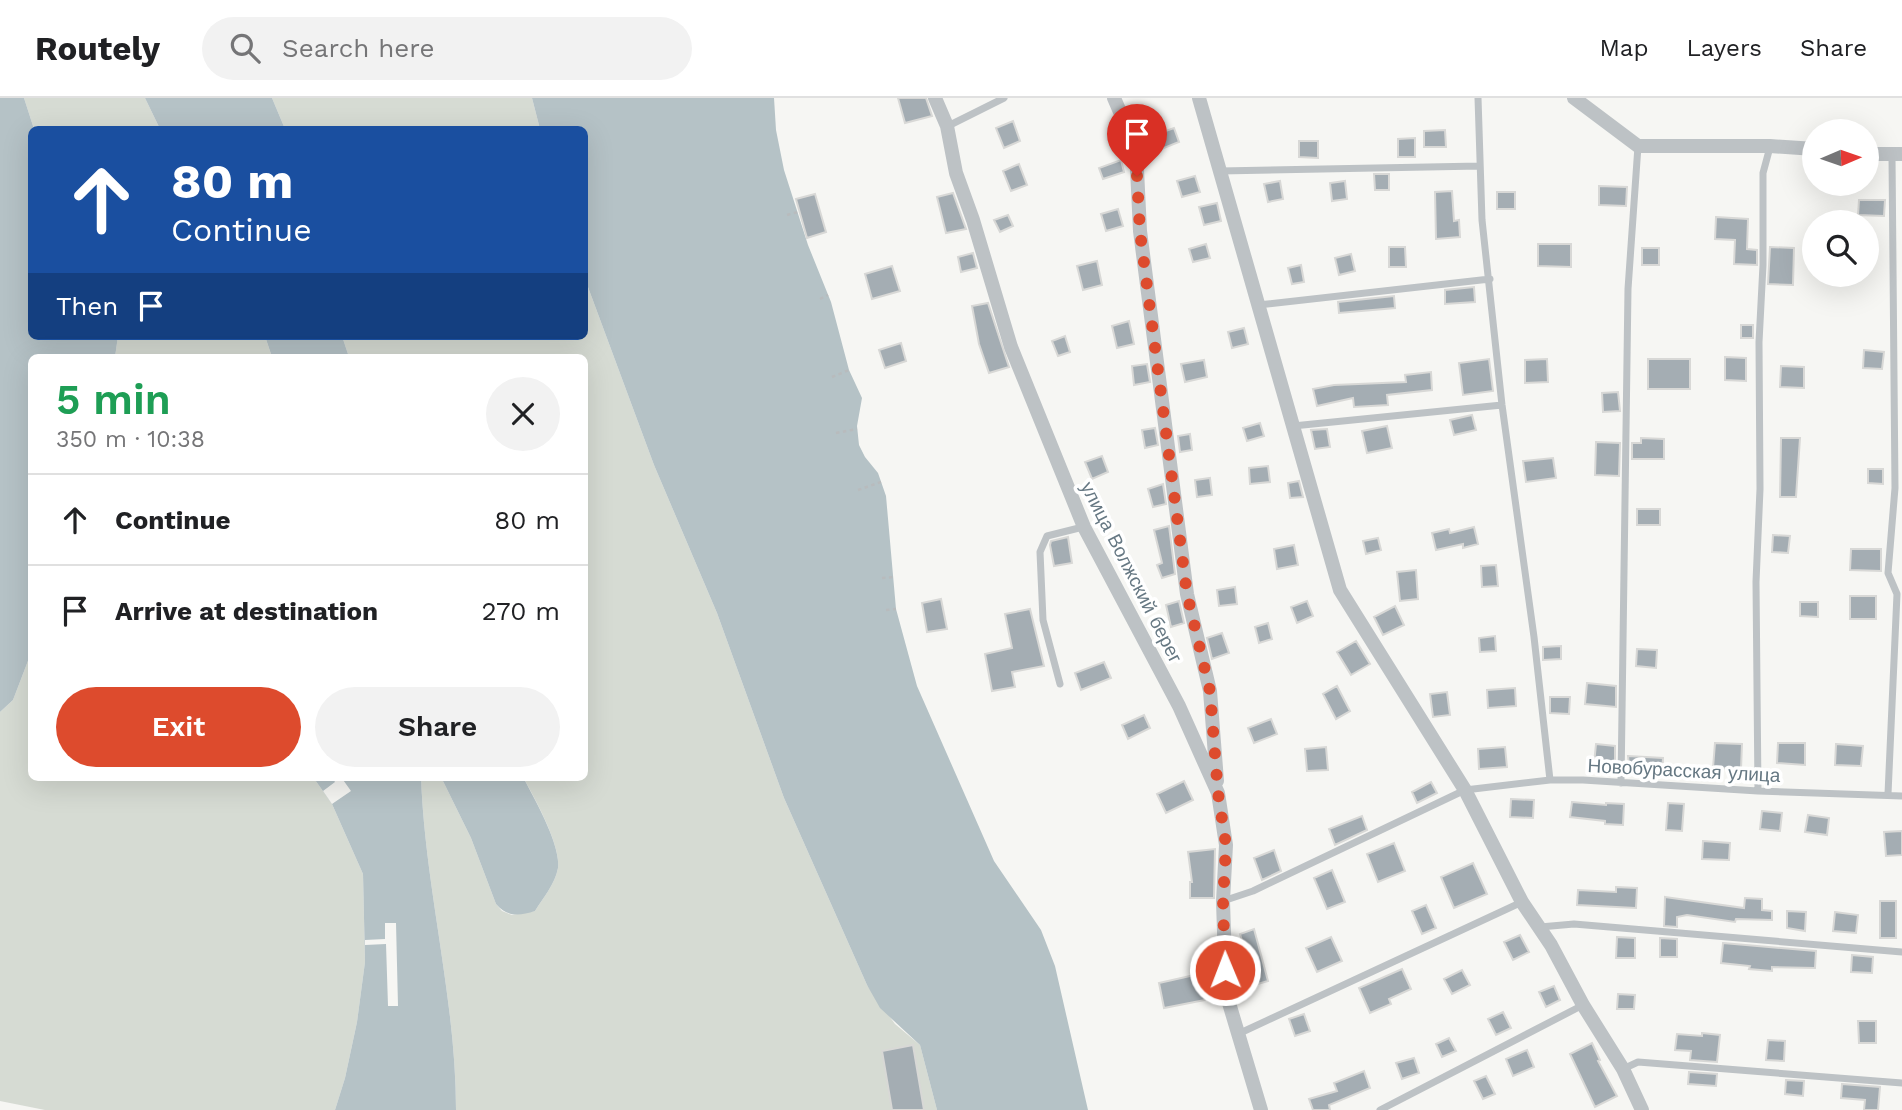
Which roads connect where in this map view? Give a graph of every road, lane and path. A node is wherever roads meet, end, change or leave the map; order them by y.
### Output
1 (935, 98) edge
2 (1004, 98) edge
3 (1114, 98) edge
4 (1199, 98) edge
5 (1478, 98) edge
6 (1574, 98) edge
7 (947, 126) junction
8 (1638, 146) junction
9 (1770, 146) junction
10 (1802, 148) edge
11 (1897, 155) edge
12 (1480, 166) junction
13 (1220, 172) junction
14 (798, 212) dead end
15 (787, 215) dead end
16 (1490, 279) junction
17 (828, 295) dead end
18 (820, 299) dead end
19 (1258, 305) junction
20 (849, 370) dead end
21 (832, 377) dead end
22 (1502, 405) junction
23 (1292, 426) junction
24 (857, 429) dead end
25 (836, 433) dead end
26 (881, 482) dead end
27 (858, 490) dead end
28 (1084, 527) junction
29 (894, 576) dead end
30 (882, 578) dead end
31 (896, 609) dead end
32 (886, 610) dead end
33 (1060, 684) dead end
34 (1550, 780) junction
35 (1621, 783) junction
36 (1465, 790) junction
37 (1758, 791) junction
38 (1218, 793) junction
39 (1888, 794) junction
40 (1902, 796) edge
41 (1223, 901) junction
42 (1522, 902) junction
43 (1539, 928) junction
44 (1902, 952) edge
45 (1584, 1005) junction
46 (1238, 1034) junction
47 (1623, 1069) junction
48 (1902, 1083) edge
49 (1261, 1110) edge
50 (1380, 1110) edge
51 (1642, 1110) edge

1 - 7 street, улица Волжский берег
2 - 7 lane
3 - 38 street
4 - 13 street
5 - 12 lane
6 - 8 street
7 - 28 street, улица Волжский берег
8 - 9 street
8 - 35 lane
9 - 10 street
9 - 37 lane
11 - 39 lane
12 - 13 lane
12 - 16 lane
13 - 19 street
14 - 15 path
16 - 19 lane
16 - 22 lane
17 - 18 path
19 - 23 street
20 - 21 path
22 - 23 lane
22 - 34 lane
23 - 36 street
24 - 25 path
26 - 27 path
28 - 33 lane
28 - 38 street, улица Волжский берег
29 - 30 path
31 - 32 path
34 - 35 lane, Новобурасская улица
34 - 36 lane, Новобурасская улица
35 - 37 lane, Новобурасская улица
36 - 41 lane, Новобурасская улица
36 - 42 street
37 - 39 lane, Новобурасская улица
38 - 41 street, улица Волжский берег
39 - 40 lane, Новобурасская улица
41 - 46 street, улица Волжский берег
42 - 43 street
42 - 46 lane
43 - 44 lane
43 - 45 street
45 - 47 street
45 - 50 lane
46 - 49 street, улица Волжский берег
47 - 48 lane
47 - 51 street

